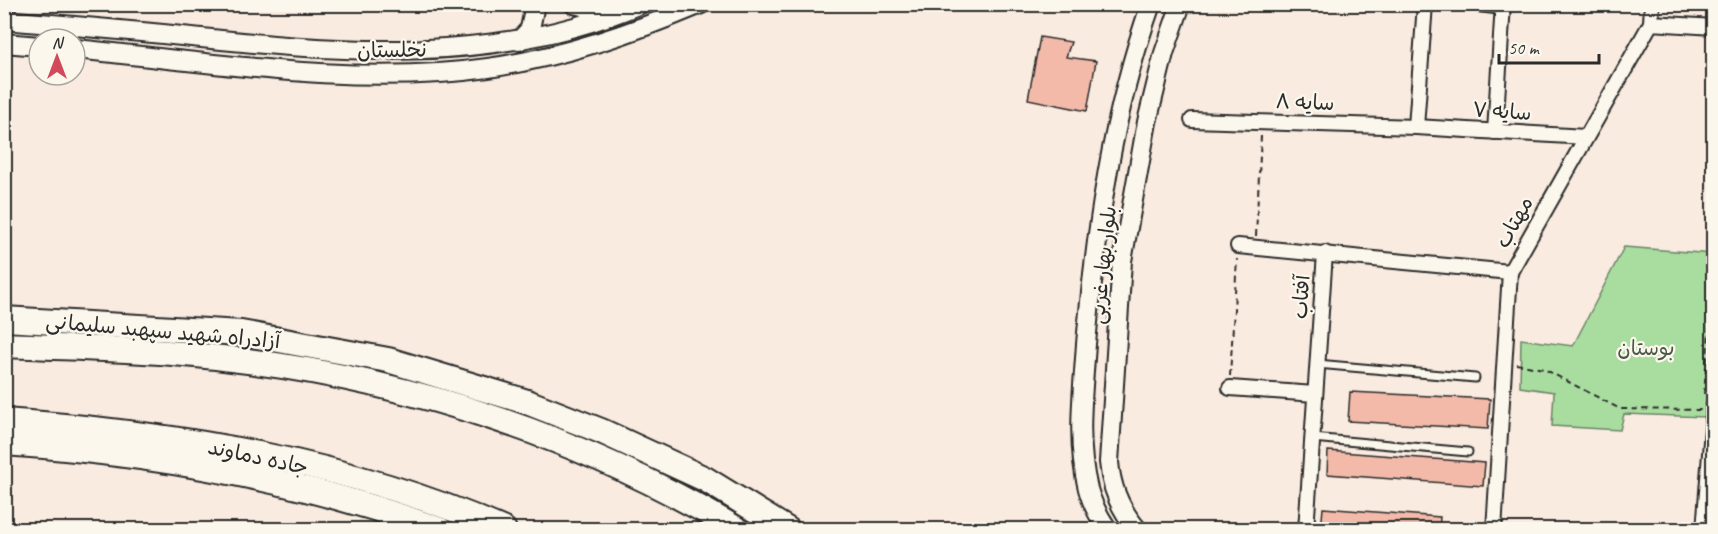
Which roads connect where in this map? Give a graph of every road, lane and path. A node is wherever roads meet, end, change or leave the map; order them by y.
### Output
1 (535, 4) edge
2 (574, 4) edge
3 (640, 4) edge
4 (701, 4) edge
5 (1181, 4) edge
6 (1425, 4) edge
7 (1478, 4) edge
8 (1652, 4) edge
9 (1503, 6) edge
10 (1150, 8) edge
11 (618, 14) junction
12 (4, 20) edge
13 (1651, 23) junction
14 (1713, 27) edge
15 (519, 41) junction
16 (4, 43) edge
17 (27, 45) edge
18 (87, 50) edge
19 (1192, 120) dead end
20 (1262, 122) junction
21 (1416, 127) junction
22 (1495, 132) junction
23 (1586, 137) junction
24 (1238, 246) joint
25 (1255, 248) junction
26 (1324, 253) junction
27 (1510, 272) junction
28 (1713, 307) edge
29 (4, 319) edge
30 (4, 345) edge
31 (1504, 362) junction
32 (1317, 364) junction
33 (1476, 378) dead end
34 (1230, 388) joint
35 (1315, 394) junction
36 (1707, 404) edge
37 (4, 421) edge
38 (1713, 427) edge
39 (1312, 438) junction
40 (4, 443) edge
41 (1468, 452) dead end
42 (1709, 511) edge
43 (440, 530) edge
44 (504, 530) edge
45 (738, 530) edge
46 (788, 530) edge
47 (1108, 530) edge
48 (1138, 530) edge
49 (1306, 530) edge
50 (1494, 530) edge
51 (1704, 530) edge

1 - 15 street
2 - 11 street
3 - 11 street, نخلستان
4 - 18 street, نخلستان
5 - 48 street, بلوار بهار غربی
6 - 21 street
7 - 9 street
8 - 13 street
9 - 22 street
10 - 47 street, بلوار بهار غربی
11 - 15 street, نخلستان
12 - 15 street, نخلستان
13 - 14 street
13 - 23 street, مهتاب
16 - 17 street
19 - 20 street, سایه ۸
20 - 21 street, سایه ۸
20 - 25 path
21 - 22 street, سایه ۷
22 - 23 street, سایه ۷
23 - 27 street, مهتاب
24 - 25 street
24 - 34 path
25 - 26 street
26 - 27 street, آفتاب
26 - 32 street, آفتاب
27 - 31 street, مهتاب
28 - 36 path
29 - 46 highway, آزادراه شهید سپهبد سلیمانی
30 - 45 highway, آزادراه شهید سپهبد سلیمانی
31 - 36 path
31 - 50 street, مهتاب
32 - 33 lane
32 - 35 street, آفتاب
34 - 35 street
35 - 39 street, آفتاب
36 - 38 street
37 - 44 highway, جاده دماوند
38 - 42 street
39 - 41 lane
39 - 49 street, آفتاب
40 - 43 highway, جاده دماوند
42 - 51 street

